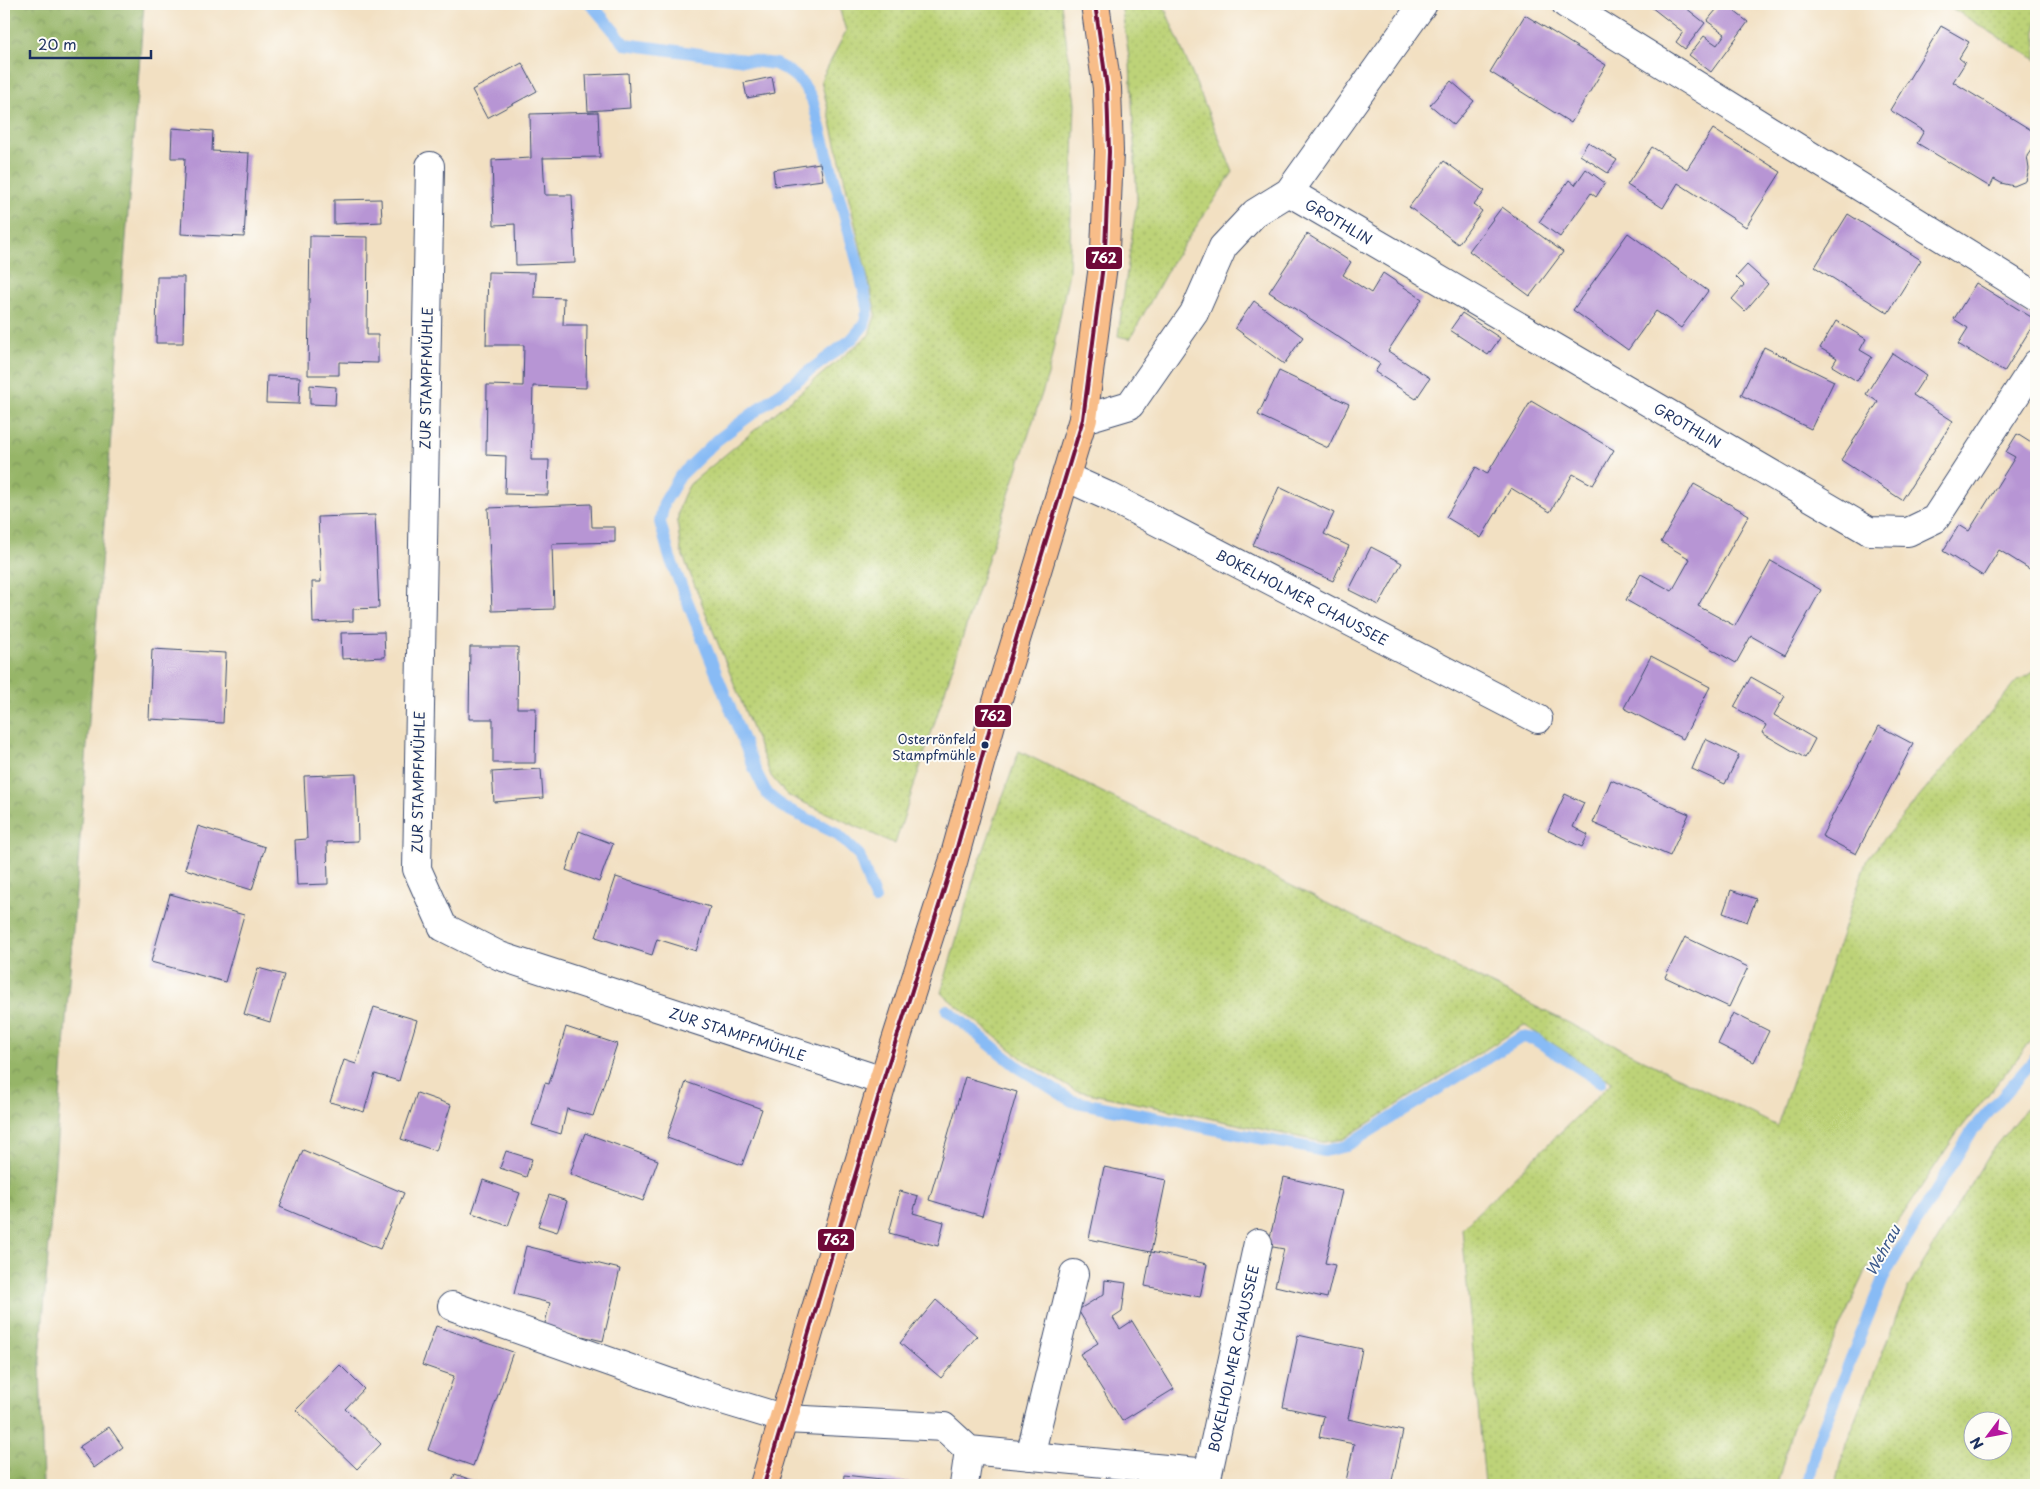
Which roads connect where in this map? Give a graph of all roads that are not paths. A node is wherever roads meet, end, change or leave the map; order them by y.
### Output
1 (1095, 4) edge
2 (1423, 4) edge
3 (1566, 4) edge
4 (430, 166) dead end
5 (1289, 192) junction
6 (2036, 296) edge
7 (2036, 364) edge
8 (1083, 419) junction
9 (1066, 477) junction
10 (1538, 719) dead end
11 (882, 1081) junction
12 (1258, 1243) dead end
13 (1074, 1274) dead end
14 (452, 1306) dead end
15 (785, 1419) junction
16 (969, 1450) junction
17 (1030, 1456) junction
18 (764, 1485) edge
19 (964, 1485) edge

1 - 8 main road
2 - 5 street, GROTHLIN
3 - 6 street
4 - 11 street, ZUR STAMPFMÜHLE
5 - 7 street, GROTHLIN
5 - 8 street, GROTHLIN
8 - 9 main road
9 - 10 street, BOKELHOLMER CHAUSSEE
9 - 11 main road
11 - 15 main road
12 - 17 street, BOKELHOLMER CHAUSSEE
13 - 17 street
14 - 15 street
15 - 16 street
15 - 18 main road
16 - 17 street, BOKELHOLMER CHAUSSEE
16 - 19 street

